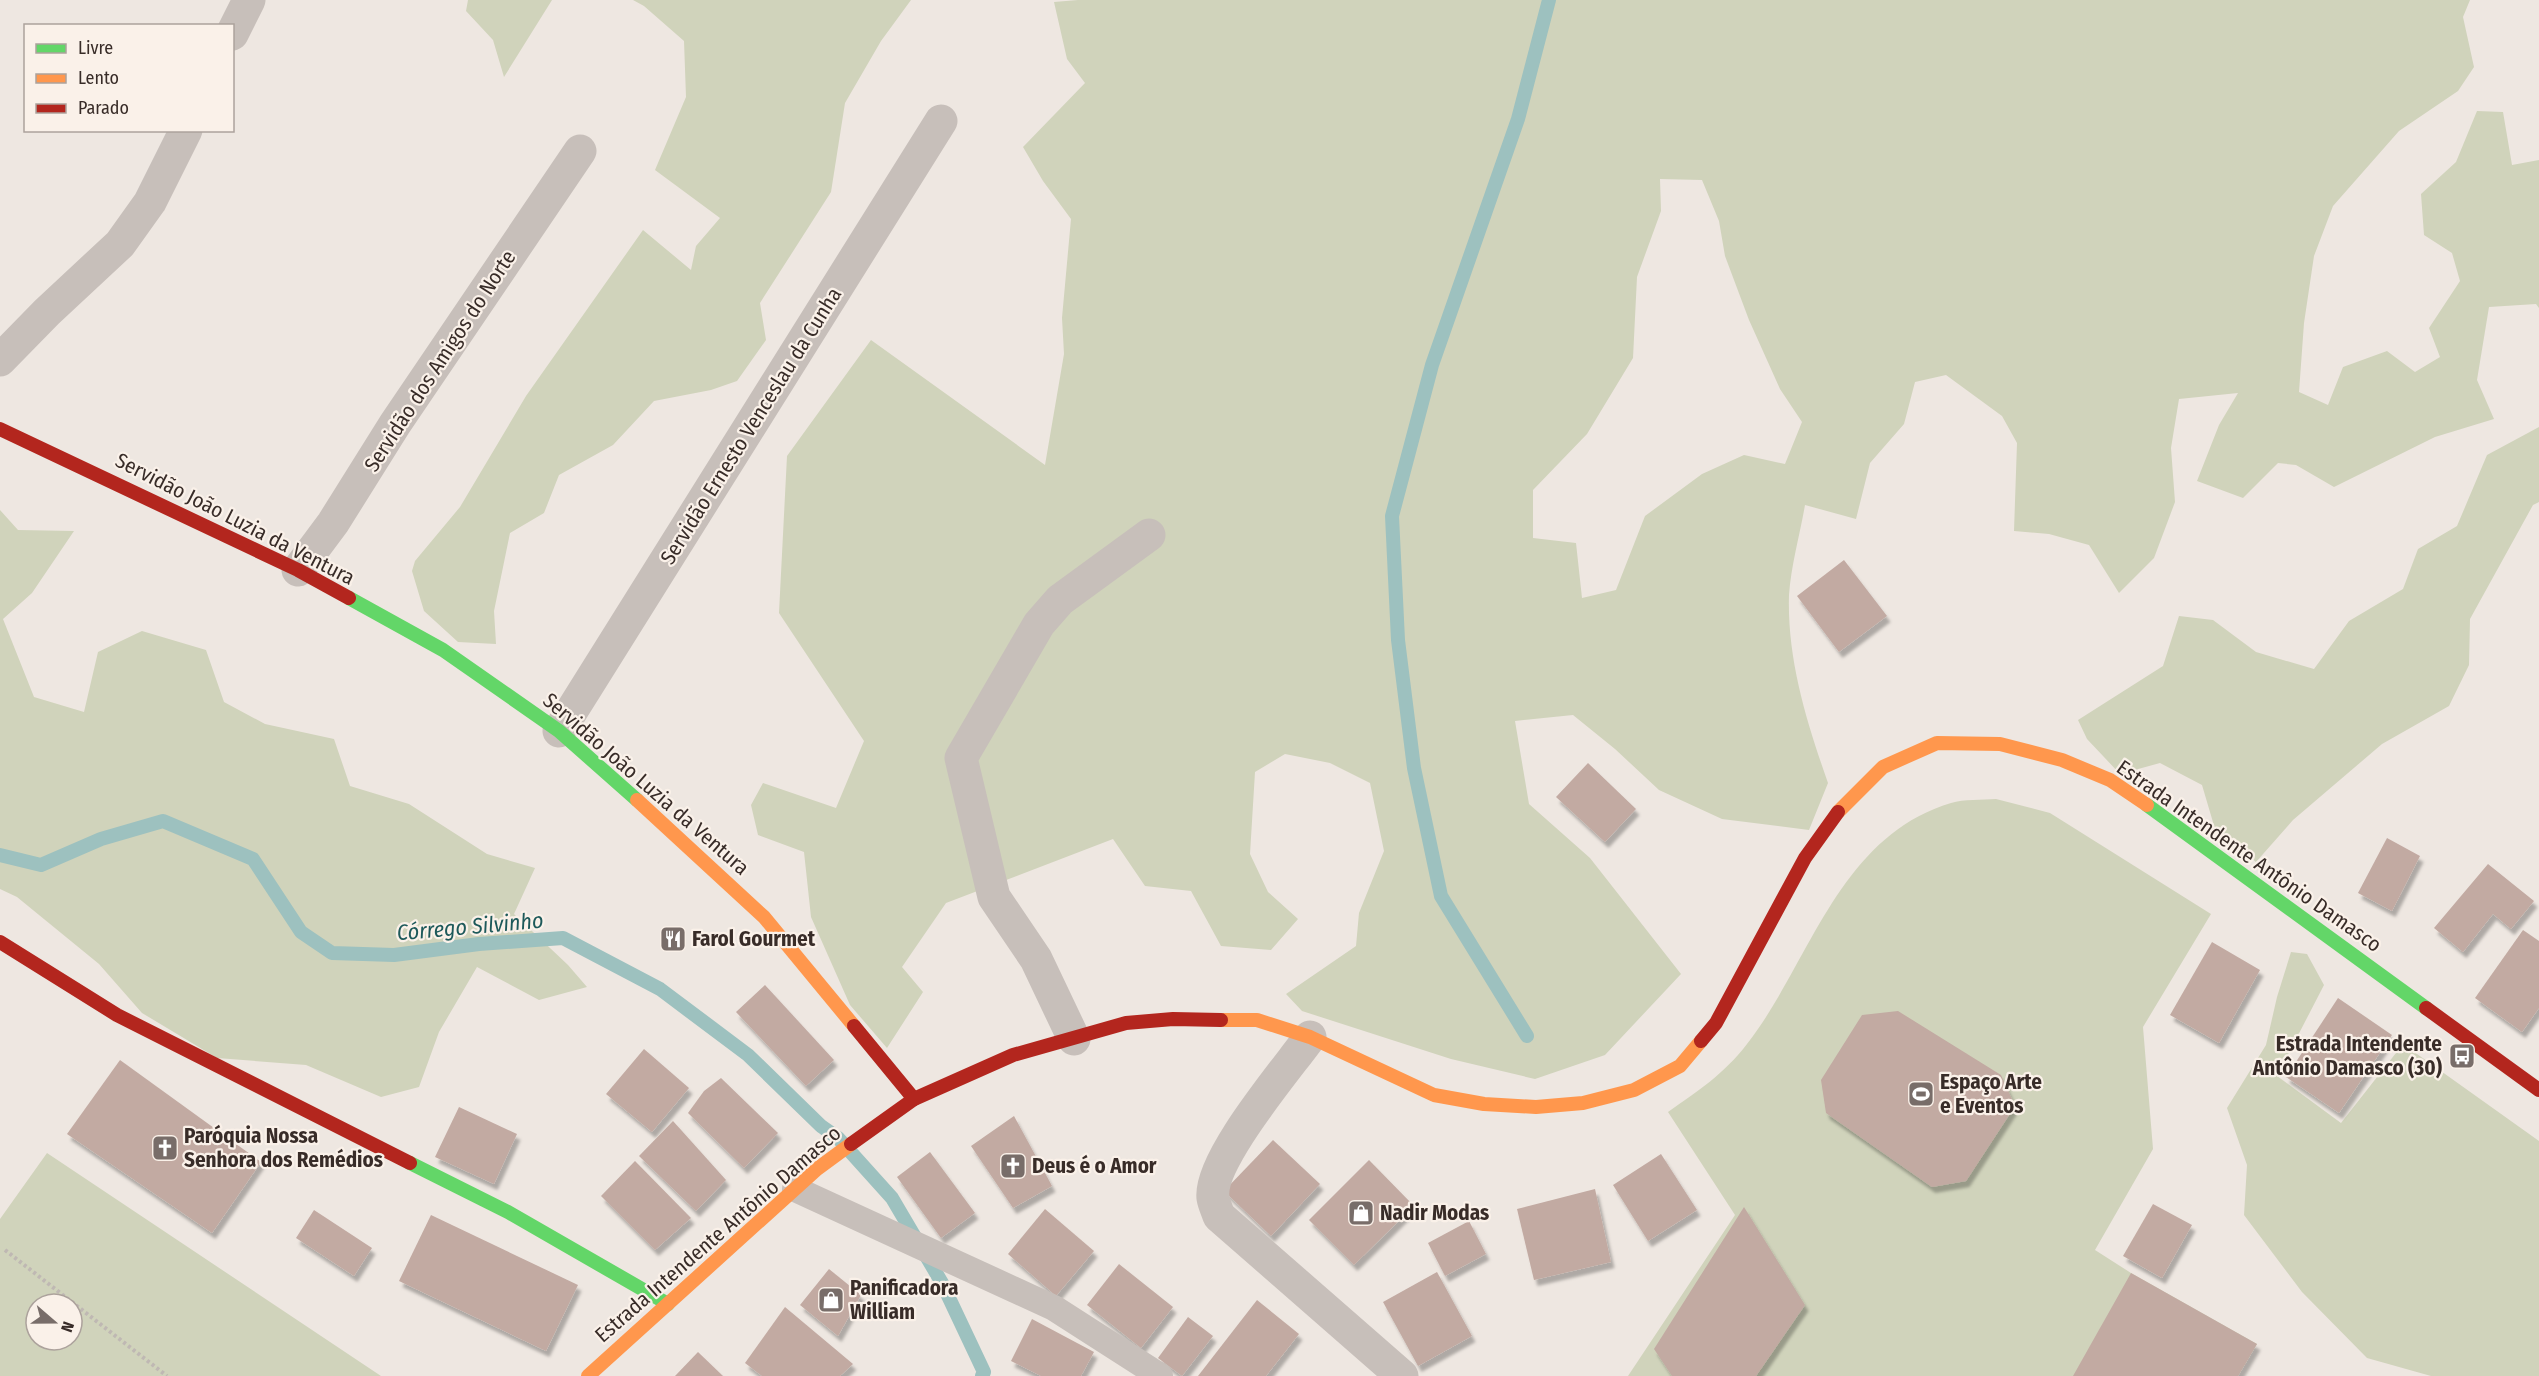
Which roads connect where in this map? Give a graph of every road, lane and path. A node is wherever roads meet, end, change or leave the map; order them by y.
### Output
1 (249, 0) edge
2 (234, 30) edge
3 (941, 121) dead end
4 (185, 132) edge
5 (580, 151) dead end
6 (0, 360) edge
7 (0, 429) edge
8 (1149, 535) dead end
9 (298, 570) junction
10 (560, 731) junction
11 (0, 942) edge
12 (1310, 1037) junction
13 (1074, 1039) junction
14 (2539, 1090) edge
15 (914, 1099) junction
16 (795, 1189) junction
17 (5, 1250) dead end
18 (668, 1304) junction
19 (167, 1376) edge
20 (589, 1376) edge
21 (1160, 1376) edge
22 (1402, 1376) edge

1 - 2 street
3 - 10 street, Servidão Ernesto Venceslau da Cunha
4 - 6 street
5 - 9 street, Servidão dos Amigos do Norte
7 - 9 main road, Servidão João Luzia da Ventura
8 - 13 street
9 - 10 main road, Servidão João Luzia da Ventura
10 - 15 main road, Servidão João Luzia da Ventura
11 - 18 main road
12 - 13 main road, Estrada Intendente Antônio Damasco
12 - 14 main road, Estrada Intendente Antônio Damasco
12 - 22 street
13 - 15 main road, Estrada Intendente Antônio Damasco
15 - 16 main road, Estrada Intendente Antônio Damasco
16 - 18 main road, Estrada Intendente Antônio Damasco
16 - 21 lane
17 - 19 path
18 - 20 main road, Estrada Intendente Antônio Damasco

